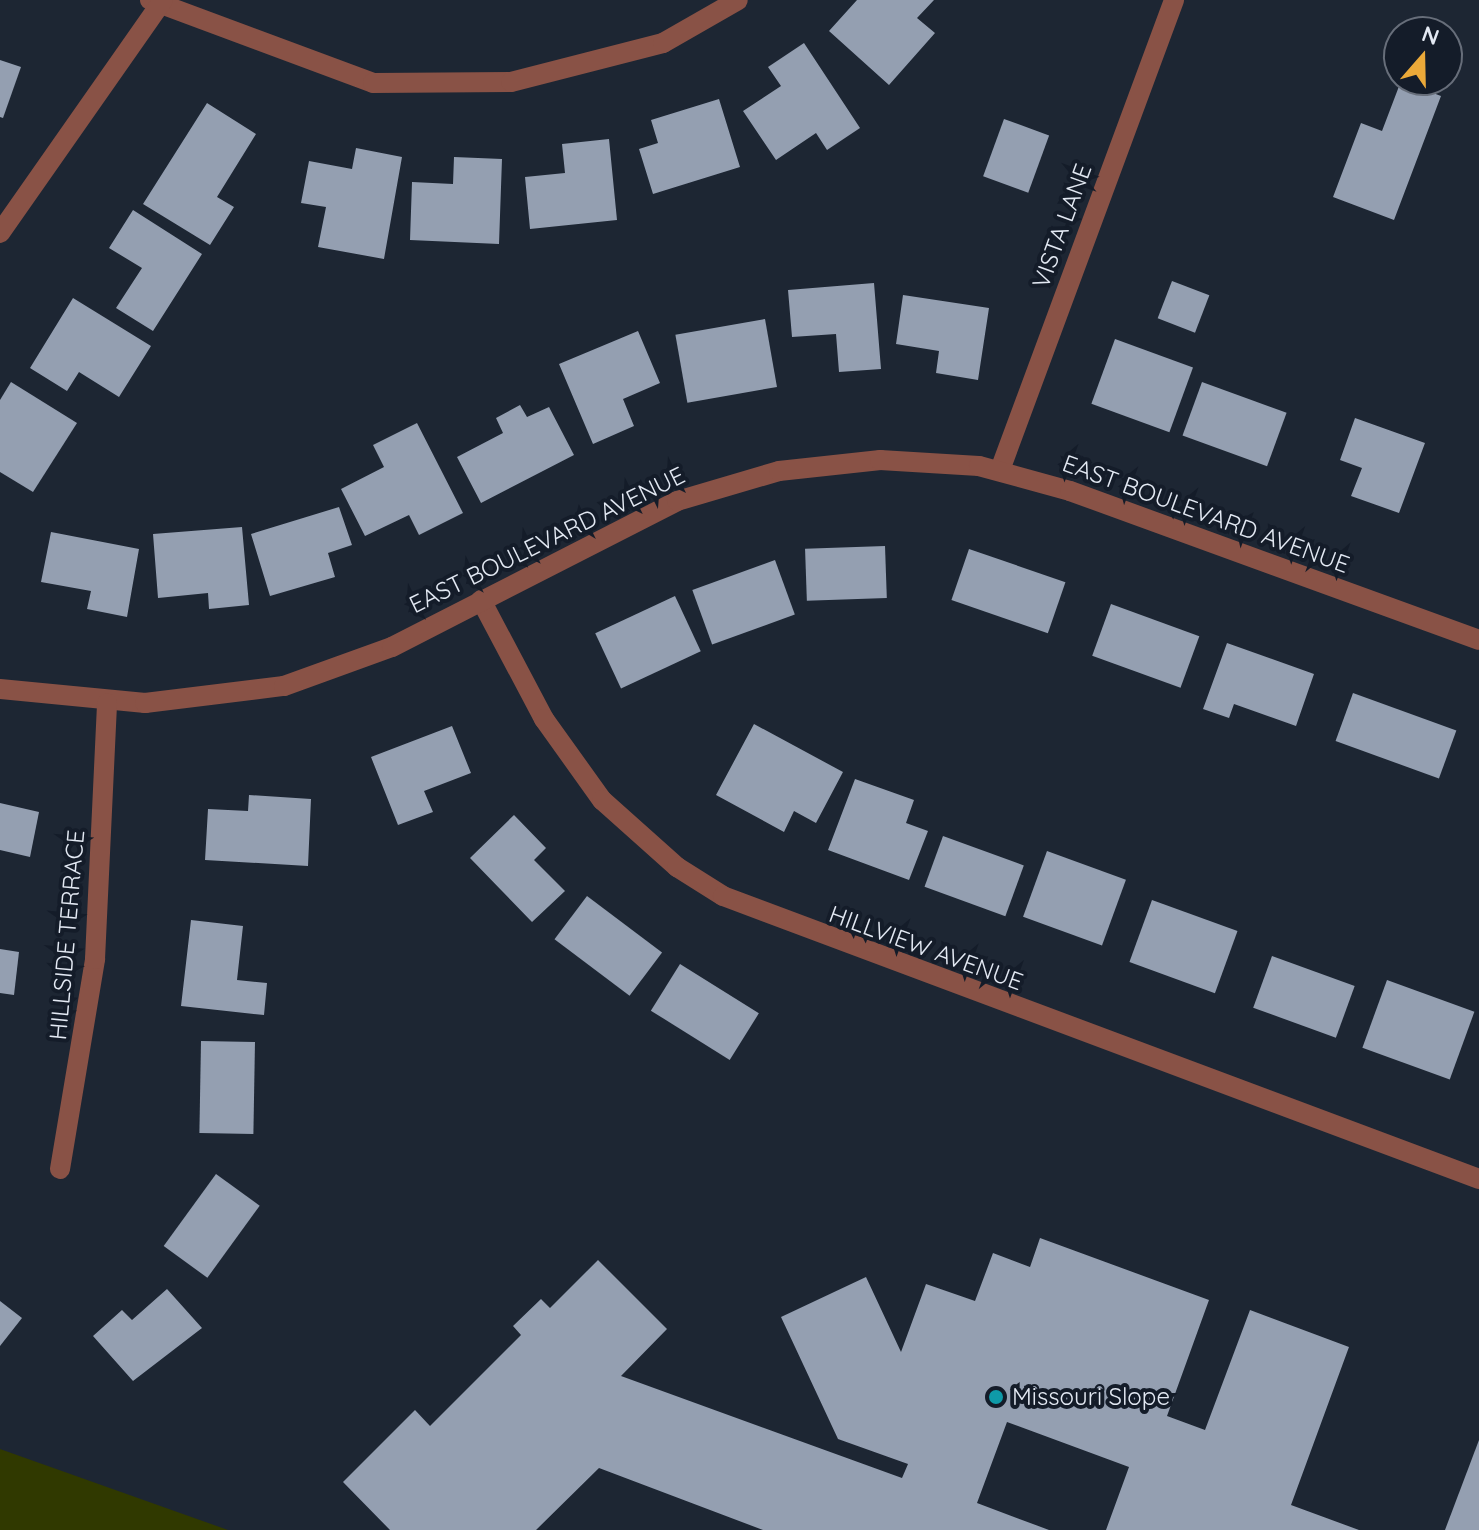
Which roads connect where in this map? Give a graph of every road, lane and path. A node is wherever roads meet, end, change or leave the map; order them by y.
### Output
1 (738, 0) edge
2 (1174, 0) edge
3 (158, 1) edge
4 (0, 233) edge
5 (1000, 470) junction
6 (481, 600) junction
7 (1479, 640) edge
8 (0, 689) edge
9 (107, 703) junction
10 (60, 1169) dead end
11 (1479, 1179) edge

1 - 3 street
2 - 5 street, VISTA LANE
3 - 4 street
5 - 6 street, EAST BOULEVARD AVENUE
5 - 7 street, EAST BOULEVARD AVENUE
6 - 9 street, EAST BOULEVARD AVENUE
6 - 11 street, HILLVIEW AVENUE
8 - 9 street, EAST BOULEVARD AVENUE
9 - 10 street, HILLSIDE TERRACE

